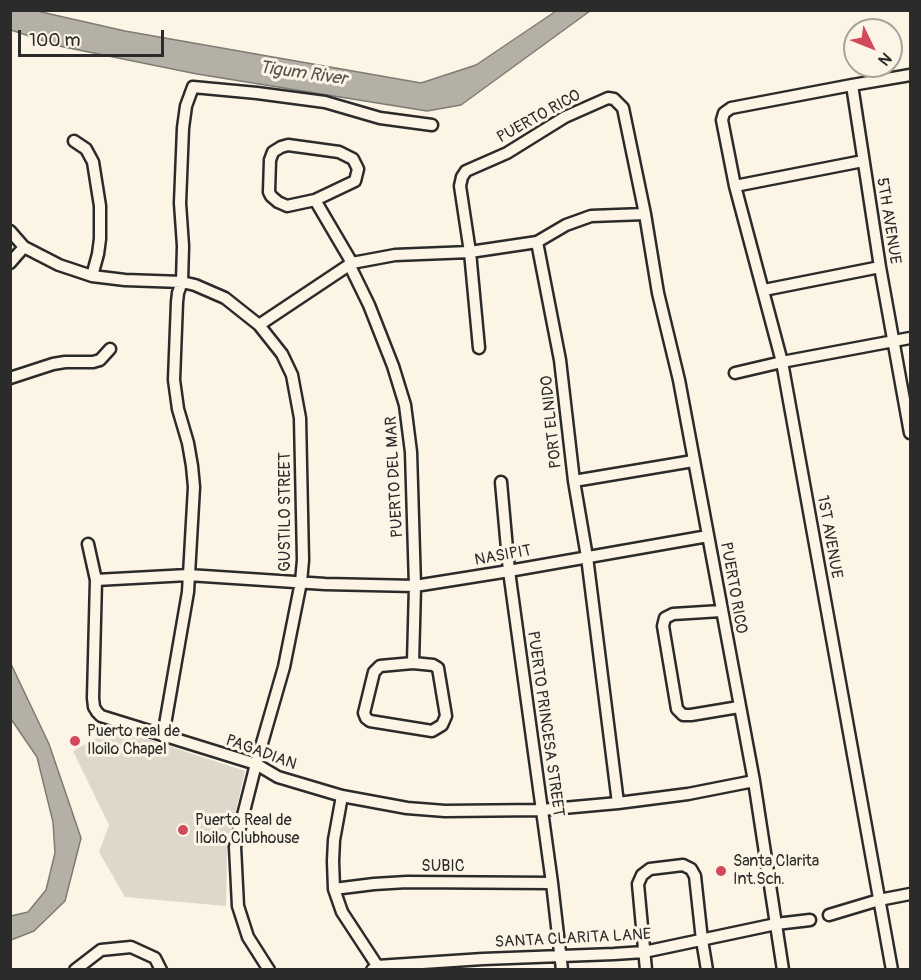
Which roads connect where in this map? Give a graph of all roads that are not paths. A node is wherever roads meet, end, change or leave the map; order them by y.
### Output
1 (910, 75) edge
2 (852, 85) junction
3 (432, 125) dead end
4 (74, 141) dead end
5 (863, 161) junction
6 (735, 186) junction
7 (315, 200) junction
8 (645, 213) junction
9 (10, 231) edge
10 (537, 242) junction
11 (24, 247) junction
12 (470, 252) junction
13 (10, 263) edge
14 (350, 263) junction
15 (880, 267) junction
16 (92, 276) junction
17 (182, 282) junction
18 (764, 290) junction
19 (259, 325) junction
20 (910, 338) edge
21 (894, 341) junction
22 (479, 348) dead end
23 (110, 349) dead end
24 (782, 362) junction
25 (735, 373) dead end
26 (10, 378) edge
27 (910, 433) edge
28 (693, 461) junction
29 (574, 481) junction
30 (501, 482) dead end
31 (708, 536) junction
32 (88, 544) dead end
33 (587, 557) junction
34 (509, 571) junction
35 (188, 575) junction
36 (96, 580) junction
37 (301, 582) junction
38 (415, 586) junction
39 (721, 611) junction
40 (413, 663) junction
41 (739, 707) junction
42 (163, 736) junction
43 (256, 764) junction
44 (754, 781) junction
45 (342, 796) junction
46 (618, 803) junction
47 (541, 810) junction
48 (552, 883) junction
49 (334, 889) junction
50 (910, 894) edge
51 (879, 900) junction
52 (829, 915) dead end
53 (810, 920) dead end
54 (776, 924) junction
55 (702, 940) junction
56 (644, 952) junction
57 (559, 956) junction
58 (376, 968) edge
59 (75, 969) edge
60 (161, 969) edge
61 (269, 969) edge
62 (562, 969) edge
63 (646, 969) edge
64 (707, 969) edge
65 (783, 969) edge
66 (892, 969) edge

1 - 2 street
2 - 5 street, 5TH AVENUE
2 - 6 street, 1ST AVENUE
3 - 17 street
4 - 16 street
5 - 6 street
5 - 15 street, 5TH AVENUE
6 - 18 street, 1ST AVENUE
7 - 7 street
7 - 14 street, PUERTO DEL MAR
8 - 10 street
8 - 12 street, PUERTO RICO
8 - 28 street, PUERTO RICO
9 - 11 street, GUSTILO STREET
10 - 12 street
10 - 29 street, PORT ELNIDO
11 - 13 street
11 - 16 street, GUSTILO STREET
12 - 14 street
12 - 22 street
14 - 19 street
14 - 38 street, PUERTO DEL MAR
15 - 18 street
15 - 21 street, 5TH AVENUE
16 - 17 street, GUSTILO STREET
17 - 19 street, GUSTILO STREET
17 - 35 street
18 - 24 street, 1ST AVENUE
19 - 37 street, GUSTILO STREET
20 - 21 street
21 - 24 street
21 - 27 street, 5TH AVENUE
23 - 26 street
24 - 25 street
24 - 51 street, 1ST AVENUE
28 - 29 street, PORT ELNIDO
28 - 31 street, PUERTO RICO
29 - 33 street
30 - 34 street, PUERTO PRINCESA STREET
31 - 33 street, NASIPIT
31 - 39 street, PUERTO RICO
32 - 36 street, PAGADIAN
33 - 34 street, NASIPIT
33 - 46 street
34 - 38 street, NASIPIT
34 - 47 street, PUERTO PRINCESA STREET
35 - 36 street
35 - 37 street
35 - 42 street
36 - 42 street, PAGADIAN
37 - 38 street, NASIPIT
37 - 43 street, GUSTILO STREET
38 - 40 street, PUERTO DEL MAR
39 - 41 street, PUERTO RICO
39 - 41 street
40 - 40 street
41 - 44 street, PUERTO RICO
42 - 43 street, PAGADIAN
43 - 45 street, PAGADIAN
43 - 61 street, GUSTILO STREET
44 - 46 street, PAGADIAN
44 - 54 street, PUERTO RICO
45 - 47 street, PAGADIAN
45 - 49 street
46 - 47 street, PAGADIAN
47 - 48 street, PUERTO PRINCESA STREET
48 - 49 street, SUBIC
48 - 57 street, PUERTO PRINCESA STREET
49 - 58 street
50 - 51 street
51 - 52 street
51 - 66 street, 1ST AVENUE
53 - 54 street, SANTA CLARITA LANE
54 - 55 street, SANTA CLARITA LANE
54 - 65 street, PUERTO RICO
55 - 56 street, SANTA CLARITA LANE
55 - 56 street
55 - 64 street
56 - 57 street, SANTA CLARITA LANE
56 - 63 street
57 - 58 street, SANTA CLARITA LANE
57 - 62 street, PUERTO PRINCESA STREET
59 - 60 street

